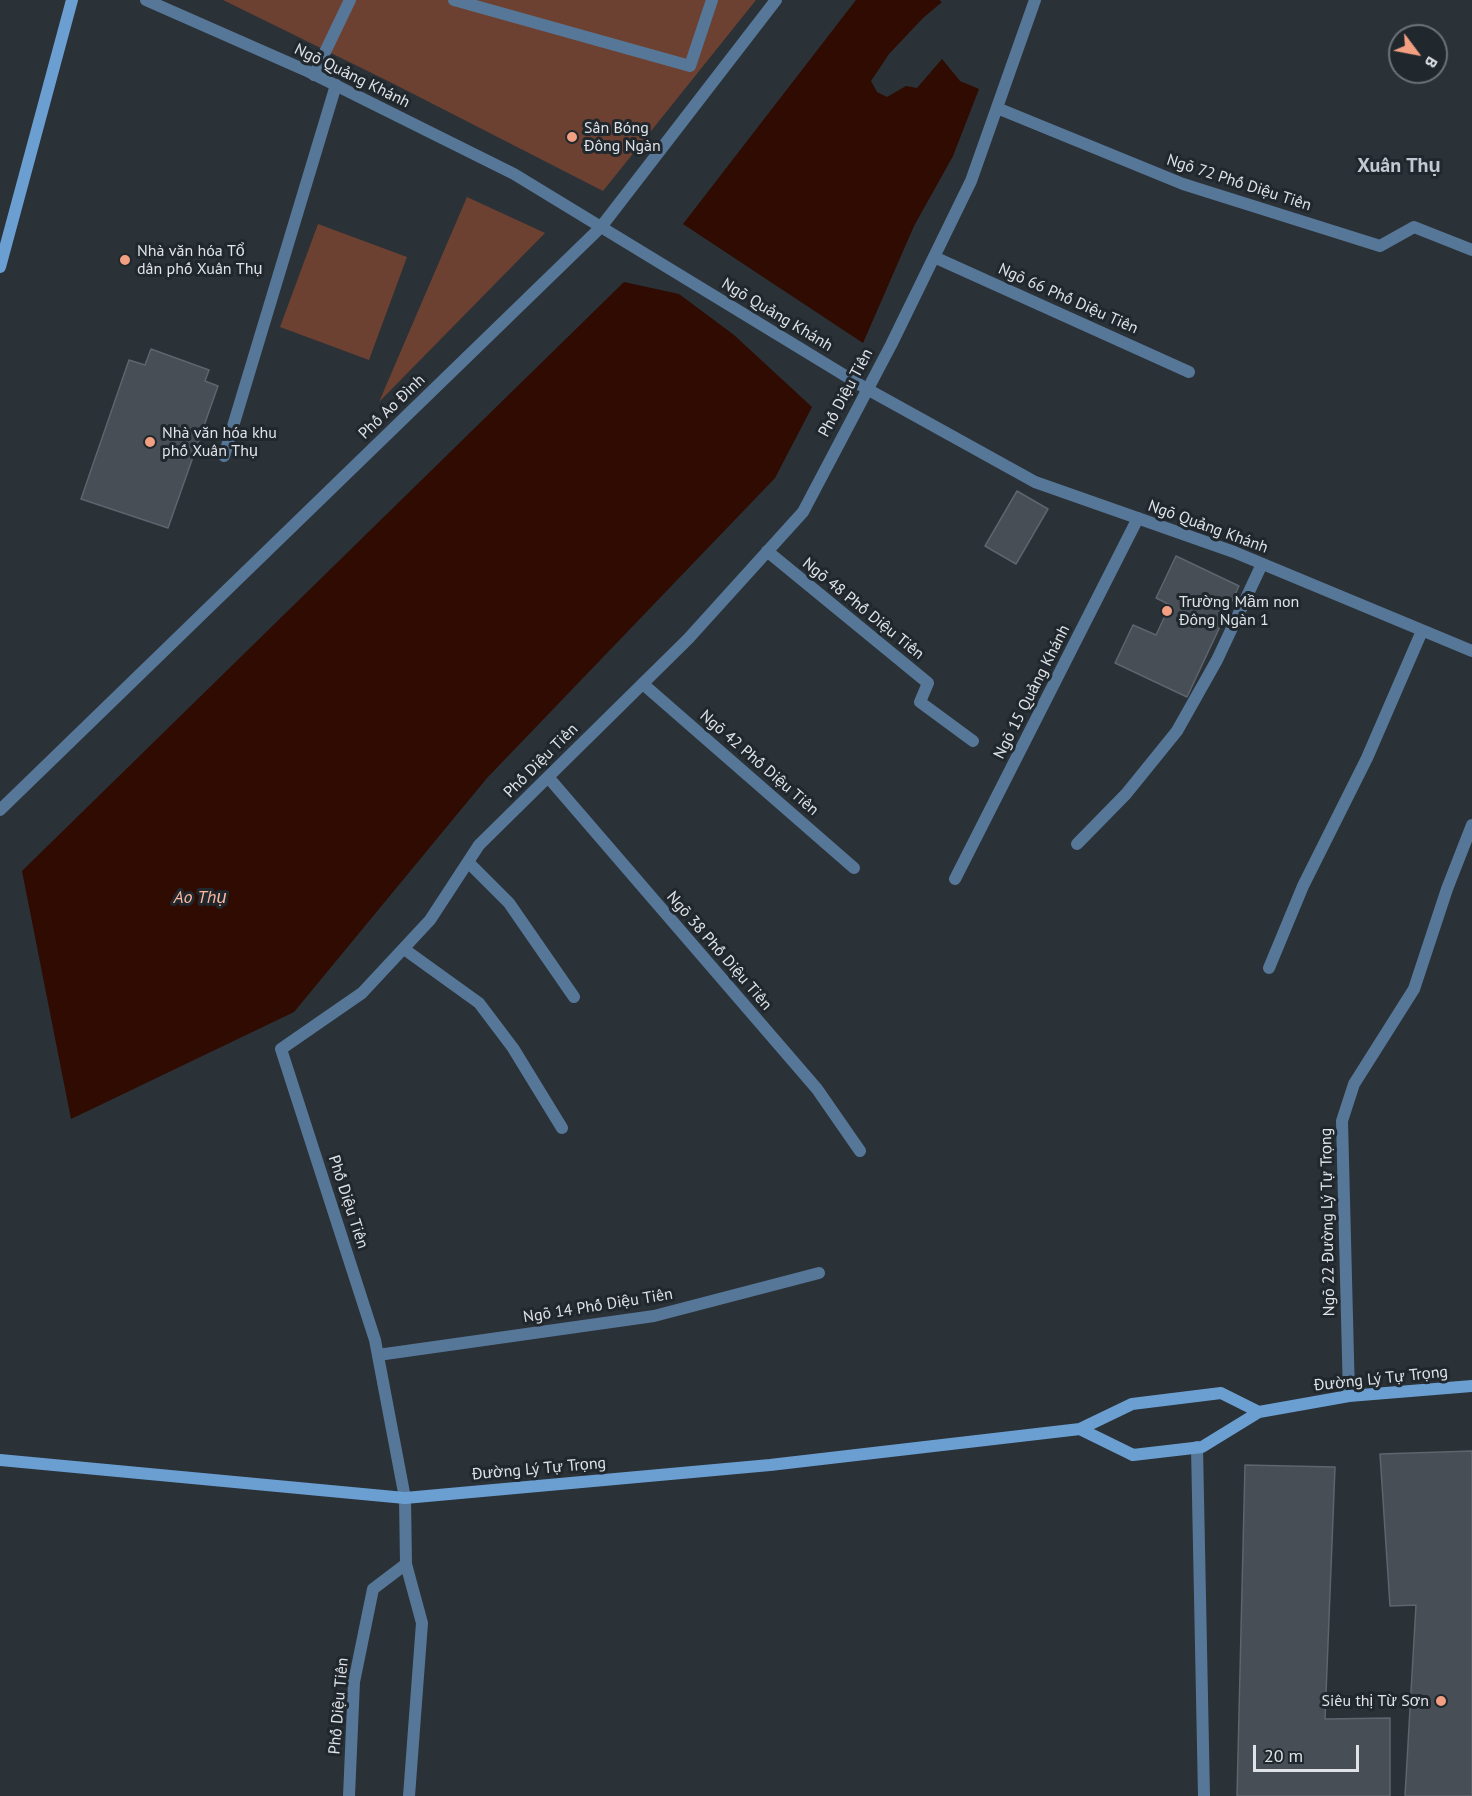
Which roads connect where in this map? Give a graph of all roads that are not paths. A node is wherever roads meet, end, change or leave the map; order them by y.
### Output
1 (72, 0) edge
2 (146, 0) edge
3 (350, 0) edge
4 (454, 0) edge
5 (712, 0) edge
6 (776, 0) edge
7 (1035, 0) edge
8 (314, 75) junction
9 (336, 85) junction
10 (997, 108) junction
11 (601, 227) junction
12 (1472, 250) edge
13 (934, 257) junction
14 (0, 267) edge
15 (1189, 372) dead end
16 (867, 389) junction
17 (224, 456) dead end
18 (1138, 518) junction
19 (767, 551) junction
20 (1262, 564) junction
21 (1422, 631) junction
22 (1472, 651) edge
23 (642, 684) junction
24 (973, 741) dead end
25 (548, 777) junction
26 (0, 810) edge
27 (1472, 825) edge
28 (1077, 844) dead end
29 (468, 862) junction
30 (854, 868) dead end
31 (955, 879) dead end
32 (404, 949) junction
33 (1269, 968) dead end
34 (574, 997) dead end
35 (562, 1128) dead end
36 (860, 1151) dead end
37 (819, 1273) dead end
38 (378, 1355) junction
39 (1472, 1386) edge
40 (1349, 1396) junction
41 (1259, 1412) junction
42 (1080, 1429) junction
43 (1197, 1447) junction
44 (0, 1460) edge
45 (405, 1498) junction
46 (406, 1564) junction
47 (349, 1796) edge
48 (409, 1796) edge
49 (1204, 1796) edge

1 - 14 main road
2 - 8 street, Ngõ Quảng Khánh
3 - 8 street
4 - 5 street
6 - 11 street, Phố Ao Đình
7 - 10 street, Phố Diệu Tiên
8 - 9 street, Ngõ Quảng Khánh
9 - 11 street, Ngõ Quảng Khánh
9 - 17 street
10 - 12 street, Ngõ 72 Phố Diệu Tiên
10 - 13 street, Phố Diệu Tiên
11 - 16 street, Ngõ Quảng Khánh
11 - 26 street, Phố Ao Đình
13 - 15 street, Ngõ 66 Phố Diệu Tiên
13 - 16 street, Phố Diệu Tiên
16 - 18 street, Ngõ Quảng Khánh
16 - 19 street, Phố Diệu Tiên
18 - 20 street, Ngõ Quảng Khánh
18 - 31 street, Ngõ 15 Quảng Khánh
19 - 23 street, Phố Diệu Tiên
19 - 24 street, Ngõ 48 Phố Diệu Tiên
20 - 21 street, Ngõ Quảng Khánh
20 - 28 street
21 - 22 street, Ngõ Quảng Khánh
21 - 33 street
23 - 25 street, Phố Diệu Tiên
23 - 30 street, Ngõ 42 Phố Diệu Tiên
25 - 29 street, Phố Diệu Tiên
25 - 36 street, Ngõ 38 Phố Diệu Tiên
27 - 40 street, Ngõ 22 Đường Lý Tự Trọng
29 - 32 street, Phố Diệu Tiên
29 - 34 street
32 - 35 street
32 - 38 street, Phố Diệu Tiên
37 - 38 street, Ngõ 14 Phố Diệu Tiên
38 - 45 street, Phố Diệu Tiên
39 - 40 main road, Đường Lý Tự Trọng
40 - 41 main road, Đường Lý Tự Trọng
41 - 42 main road, Đường Lý Tự Trọng
41 - 43 main road, Đường Lý Tự Trọng
42 - 43 main road, Đường Lý Tự Trọng
42 - 45 main road, Đường Lý Tự Trọng
43 - 49 street
44 - 45 main road, Đường Lý Tự Trọng
45 - 46 street, Phố Diệu Tiên
46 - 47 street, Phố Diệu Tiên
46 - 48 street, Phố Diệu Tiên

